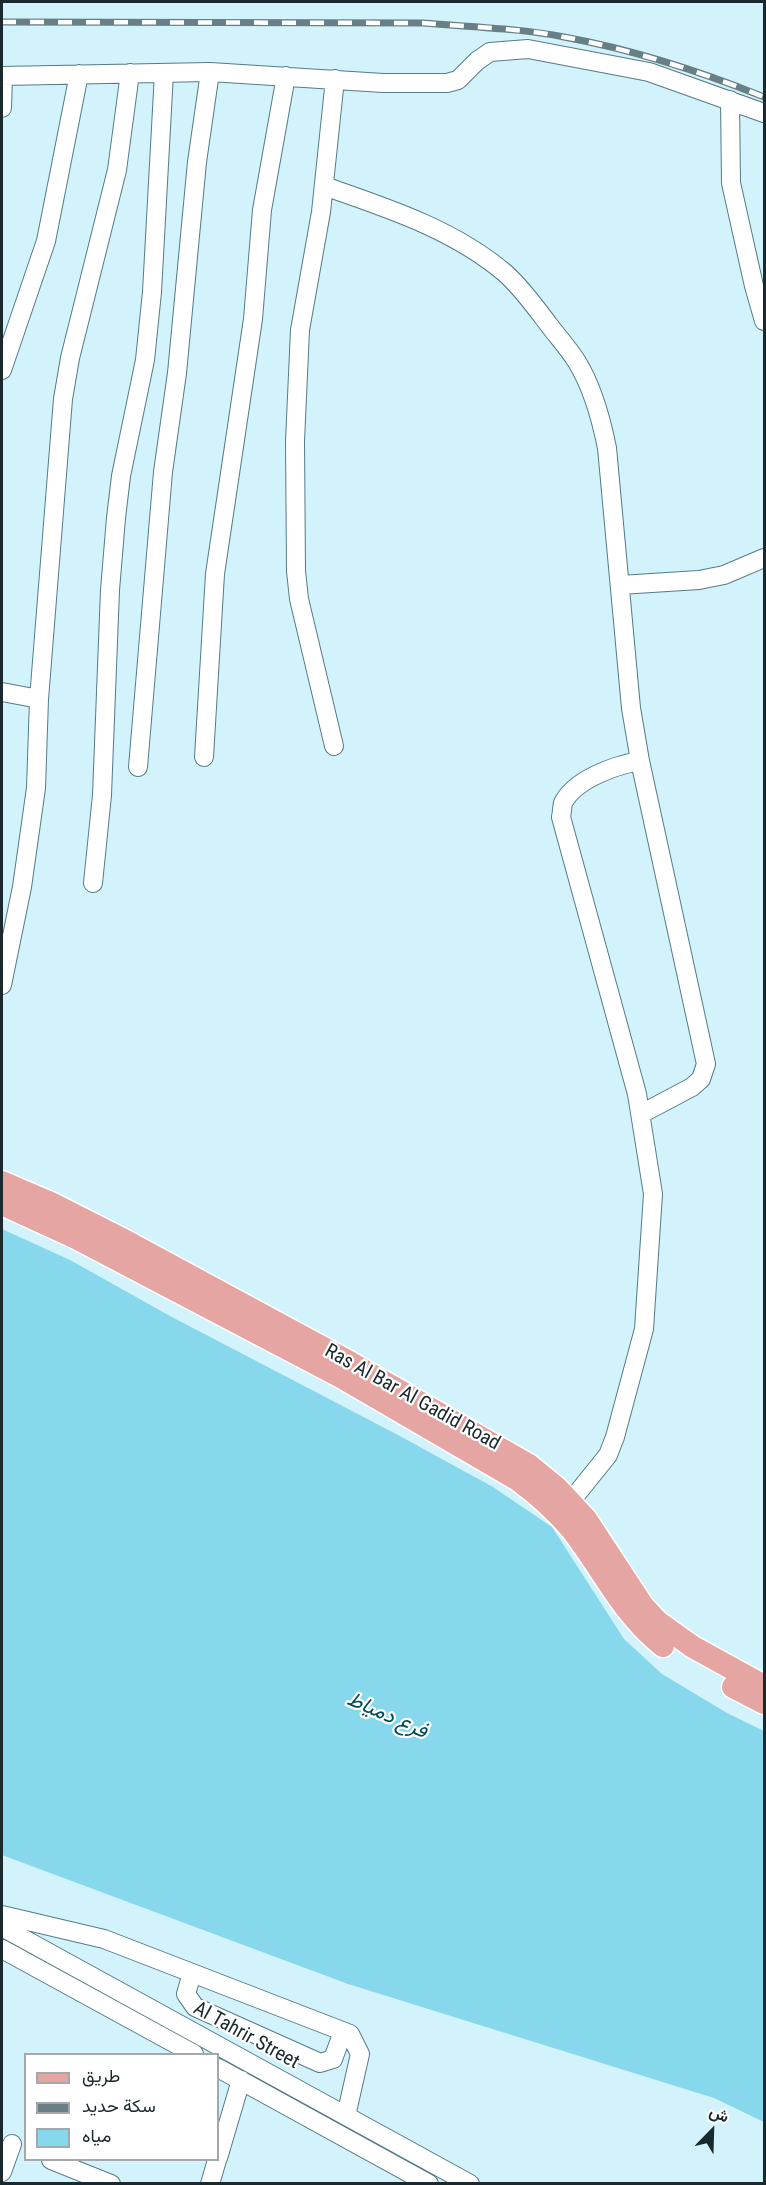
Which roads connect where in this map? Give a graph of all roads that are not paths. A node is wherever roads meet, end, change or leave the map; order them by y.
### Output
1 (210, 72) junction
2 (130, 73) junction
3 (164, 73) junction
4 (79, 74) junction
5 (2, 76) edge
6 (286, 76) junction
7 (335, 80) junction
8 (730, 100) junction
9 (2, 108) edge
10 (765, 113) edge
11 (324, 186) junction
12 (765, 321) edge
13 (2, 370) edge
14 (765, 558) edge
15 (620, 585) junction
16 (2, 692) edge
17 (39, 699) junction
18 (334, 746) dead end
19 (204, 758) dead end
20 (640, 761) junction
21 (138, 767) dead end
22 (93, 884) dead end
23 (2, 985) edge
24 (641, 1114) junction
25 (2, 1182) edge
26 (2, 1204) edge
27 (346, 1370) junction
28 (570, 1501) junction
29 (765, 1686) edge
30 (765, 1703) edge
31 (2, 1915) edge
32 (2, 1927) edge
33 (2, 1949) edge
34 (192, 1973) junction
35 (343, 2031) junction
36 (190, 2053) edge
37 (219, 2069) edge
38 (241, 2080) junction
39 (346, 2116) junction
40 (13, 2144) edge
41 (219, 2152) edge
42 (54, 2161) edge
43 (216, 2161) edge
44 (2, 2172) edge
45 (111, 2184) edge
46 (210, 2184) edge
47 (429, 2184) edge
48 (470, 2184) edge

1 - 3 street
1 - 6 street
1 - 21 street
2 - 3 street
2 - 4 street
2 - 17 street
3 - 22 street
4 - 5 street
4 - 13 street
5 - 9 street
6 - 7 street
6 - 19 street
7 - 8 street
7 - 11 street
8 - 10 street
8 - 12 street
11 - 15 street
11 - 18 street
14 - 15 street
15 - 20 street
16 - 17 street
17 - 23 street
20 - 24 street
20 - 24 street
24 - 28 street
25 - 27 main road, Ras Al Bar Al Gadid Road
26 - 27 main road, Ras Al Bar Al Gadid Road
27 - 28 main road, Ras Al Bar Al Gadid Road
27 - 30 main road, Ras Al Bar Al Gadid Road
28 - 29 main road, Ras Al Bar Al Gadid Road
31 - 34 street
32 - 39 street, Al Tahrir Street
33 - 36 street
34 - 35 street
34 - 35 street
35 - 39 street
37 - 38 street, Al Tahrir Street
38 - 41 street
38 - 47 street, Al Tahrir Street
39 - 48 street, Al Tahrir Street
40 - 44 street
42 - 45 street
43 - 46 street

